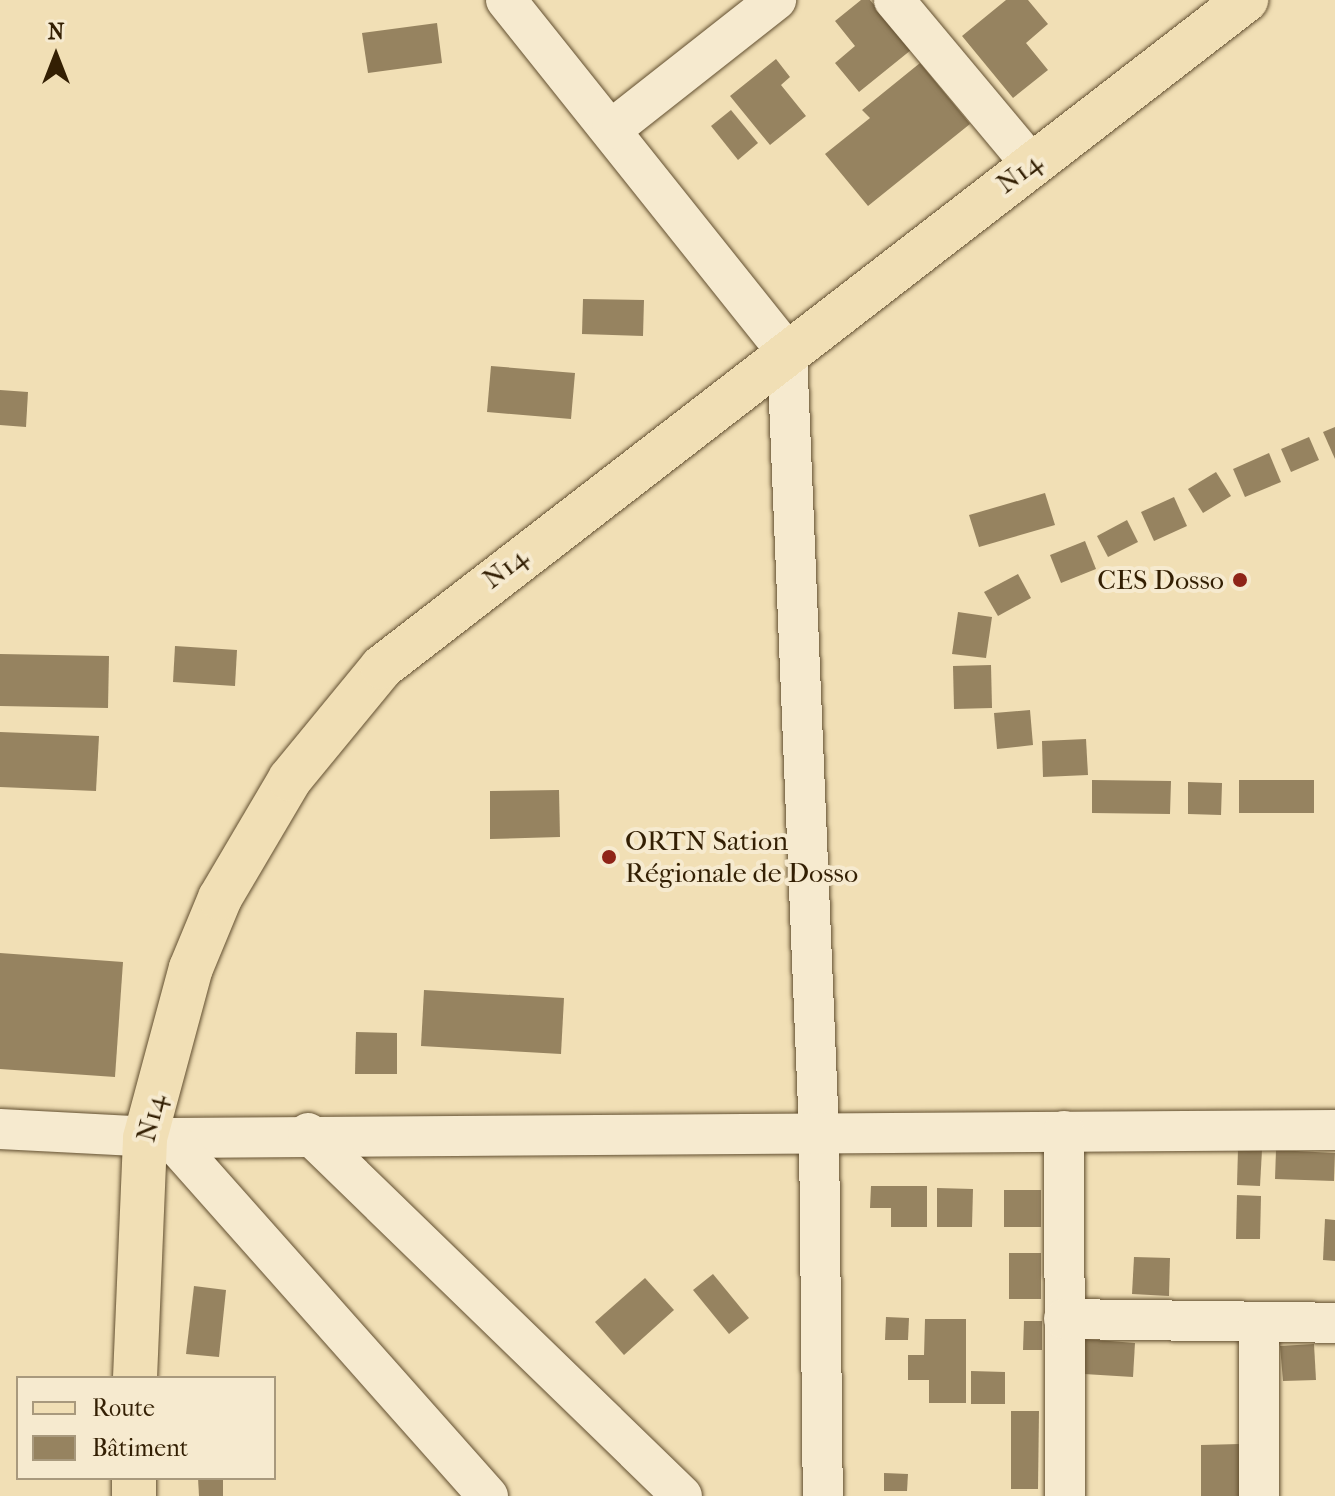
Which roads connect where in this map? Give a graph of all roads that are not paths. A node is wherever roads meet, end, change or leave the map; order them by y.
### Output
1 (506, 0) edge
2 (776, 0) edge
3 (894, 0) edge
4 (1246, 0) edge
5 (612, 129) junction
6 (1031, 164) junction
7 (787, 352) junction
8 (0, 1129) edge
9 (1335, 1130) edge
10 (1064, 1131) junction
11 (819, 1132) junction
12 (308, 1133) junction
13 (157, 1138) junction
14 (1064, 1319) junction
15 (1259, 1322) junction
16 (1335, 1323) edge
17 (135, 1376) edge
18 (488, 1496) edge
19 (682, 1496) edge
20 (823, 1496) edge
21 (1065, 1496) edge
22 (1259, 1496) edge

1 - 5 street
2 - 5 street
3 - 6 street
4 - 6 main road, N14
5 - 7 street
6 - 7 main road, N14
7 - 11 street
7 - 13 main road, N14
8 - 13 street
9 - 10 street
10 - 11 street
10 - 14 street
11 - 12 street
11 - 20 street
12 - 13 street
12 - 19 street
13 - 17 main road, N14
13 - 18 street
14 - 15 street
14 - 21 street
15 - 16 street
15 - 22 street

